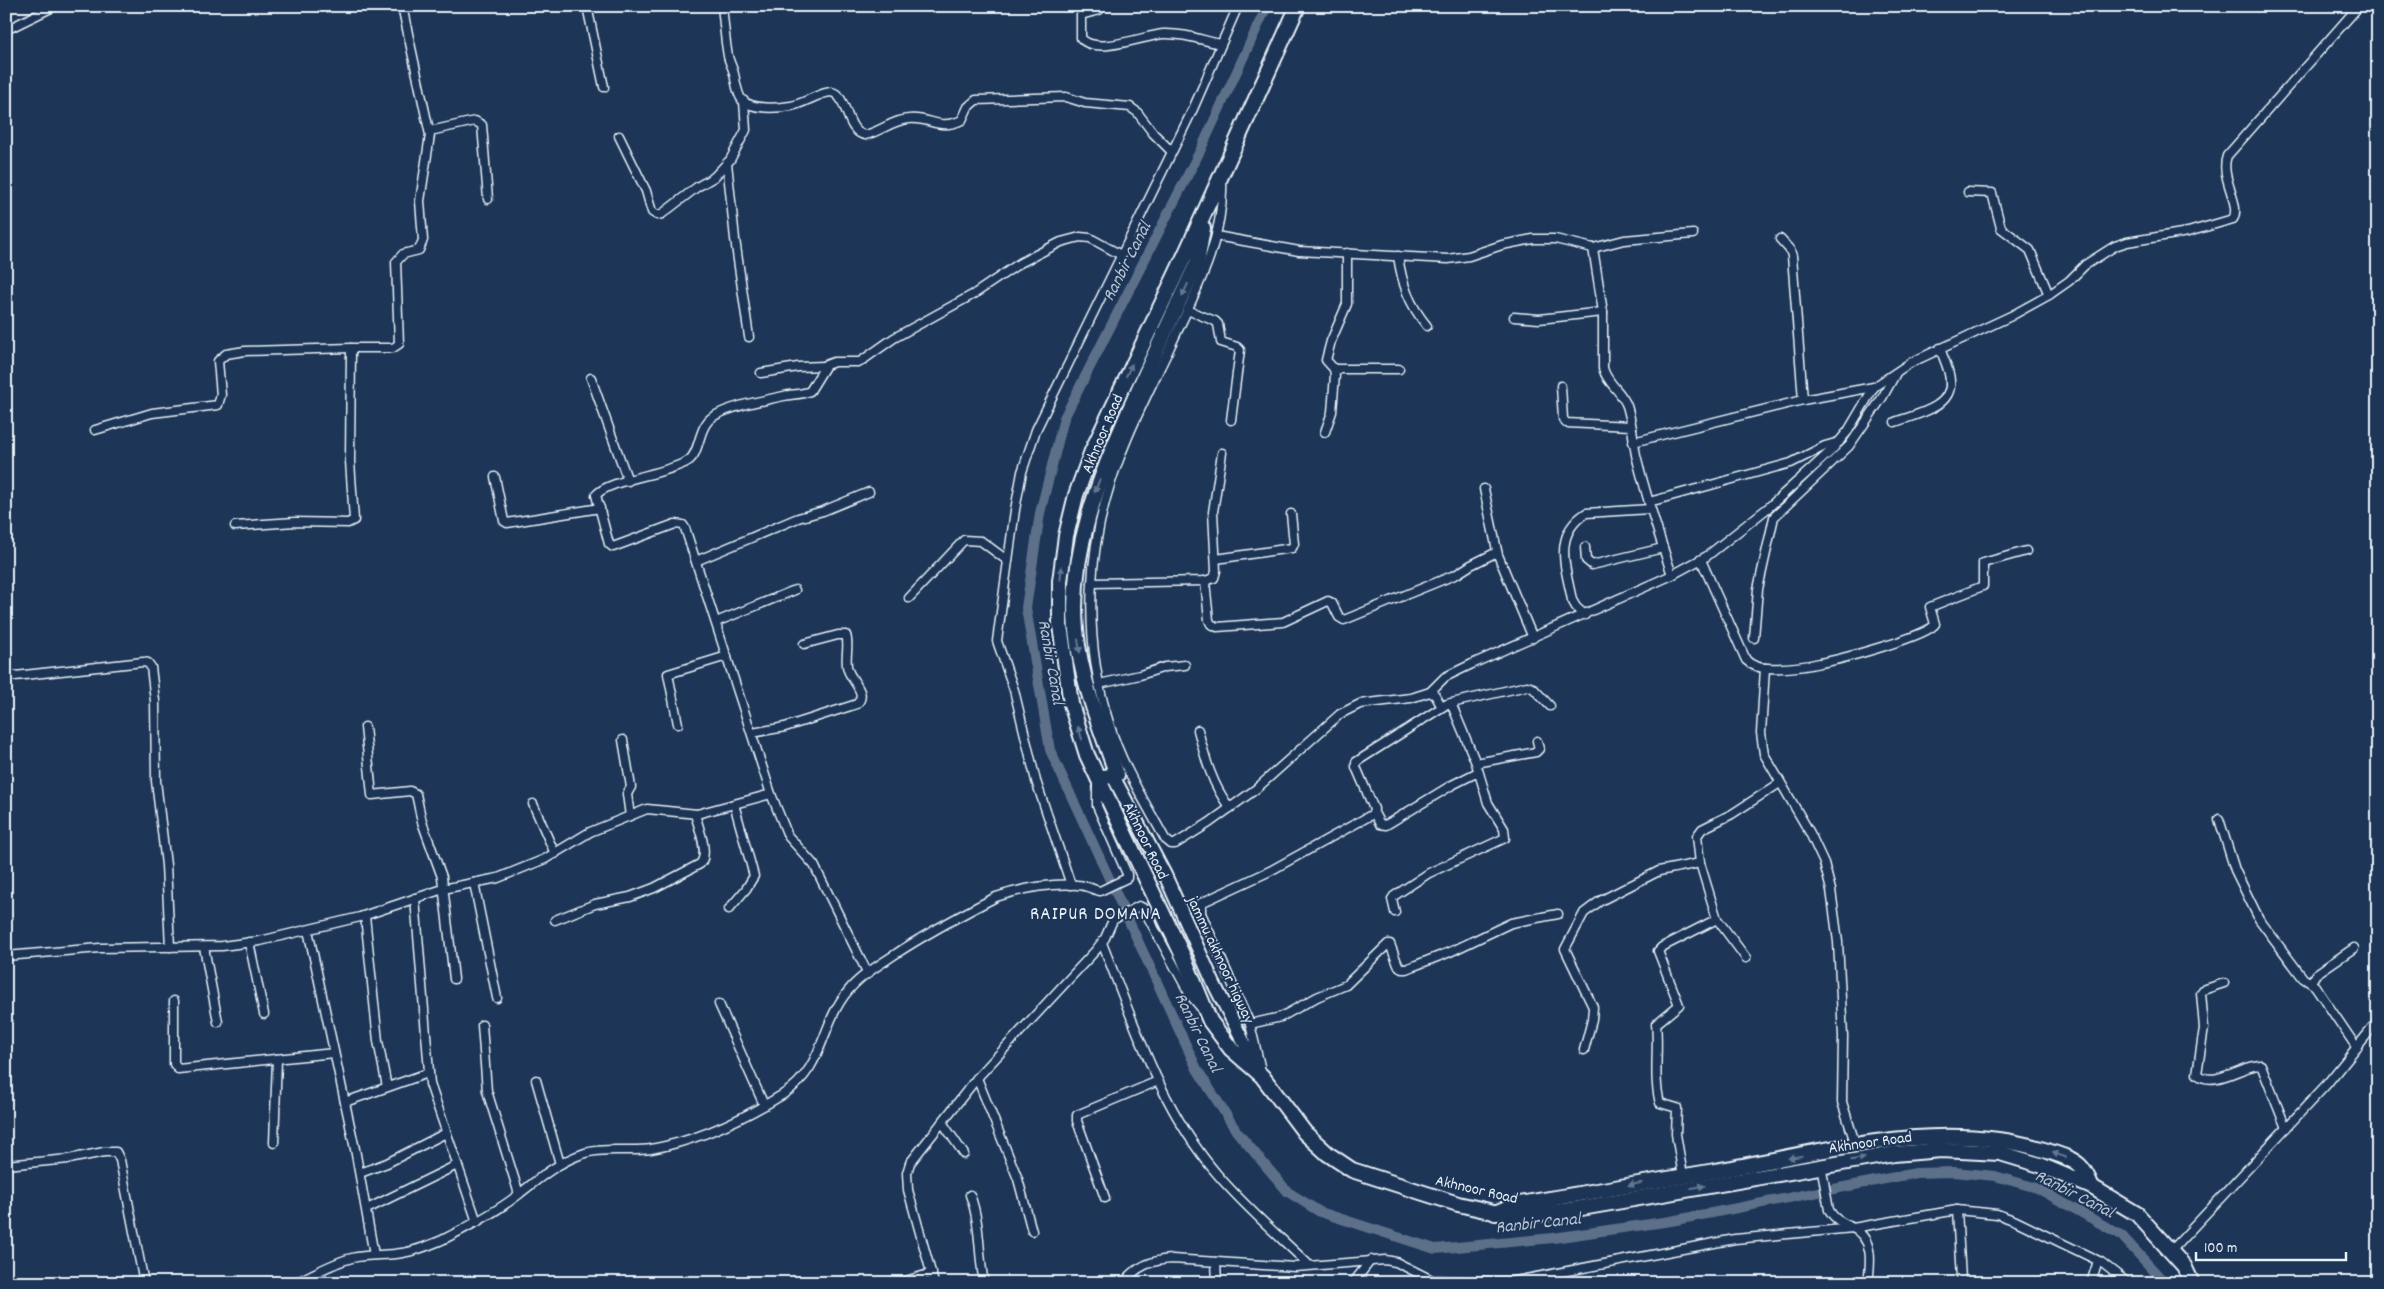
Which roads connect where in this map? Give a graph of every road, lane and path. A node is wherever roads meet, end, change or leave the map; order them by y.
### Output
1 (54, 6) edge
2 (402, 6) edge
3 (587, 6) edge
4 (722, 6) edge
5 (1238, 6) edge
6 (1298, 6) edge
7 (2359, 6) edge
8 (1099, 10) dead end
9 (6, 30) edge
10 (1220, 44) junction
11 (604, 87) dead end
12 (744, 101) junction
13 (430, 131) junction
14 (619, 136) dead end
15 (1172, 152) junction
16 (727, 163) junction
17 (1222, 174) junction
18 (1968, 192) dead end
19 (488, 199) dead end
20 (1206, 210) junction
21 (1693, 234) dead end
22 (1216, 236) junction
23 (1780, 238) dead end
24 (1593, 248) junction
25 (1347, 253) junction
26 (1121, 256) junction
27 (1398, 256) junction
28 (2049, 295) junction
29 (1187, 310) junction
30 (1603, 312) junction
31 (1514, 317) dead end
32 (1427, 326) dead end
33 (749, 337) dead end
34 (351, 348) junction
35 (1940, 348) junction
36 (824, 366) junction
37 (1334, 369) junction
38 (1399, 369) dead end
39 (1896, 372) junction
40 (761, 373) dead end
41 (591, 378) dead end
42 (1561, 386) dead end
43 (1874, 387) junction
44 (1803, 400) junction
45 (1231, 420) dead end
46 (1895, 422) dead end
47 (1630, 426) junction
48 (95, 430) dead end
49 (1325, 432) dead end
50 (1634, 442) junction
51 (1839, 442) junction
52 (1222, 453) dead end
53 (496, 477) dead end
54 (628, 481) junction
55 (1484, 489) dead end
56 (869, 492) dead end
57 (1649, 506) junction
58 (600, 508) junction
59 (1291, 514) dead end
60 (235, 526) dead end
61 (1585, 547) dead end
62 (1663, 548) junction
63 (2026, 551) dead end
64 (1497, 552) junction
65 (1216, 559) junction
66 (1701, 560) junction
67 (696, 561) junction
68 (1008, 561) junction
69 (1672, 575) junction
70 (1205, 581) junction
71 (1092, 583) junction
72 (795, 590) dead end
73 (909, 598) dead end
74 (1585, 615) junction
75 (716, 622) junction
76 (1533, 638) junction
77 (1754, 638) dead end
78 (804, 644) dead end
79 (726, 656) junction
80 (1185, 665) dead end
81 (1765, 668) junction
82 (6, 677) edge
83 (1099, 684) junction
84 (1430, 692) junction
85 (1452, 703) junction
86 (1550, 706) dead end
87 (1442, 707) junction
88 (678, 724) dead end
89 (365, 727) dead end
90 (1198, 730) dead end
91 (752, 733) junction
92 (623, 740) dead end
93 (1537, 741) dead end
94 (1476, 763) junction
95 (1478, 772) junction
96 (1113, 776) junction
97 (1098, 778) junction
98 (1780, 783) junction
99 (771, 794) junction
100 (533, 804) dead end
101 (734, 804) junction
102 (1230, 808) junction
103 (1374, 813) junction
104 (695, 814) junction
105 (630, 816) junction
106 (2219, 819) dead end
107 (555, 854) junction
108 (1700, 863) junction
109 (474, 883) junction
110 (1071, 884) junction
111 (443, 889) junction
112 (415, 898) junction
113 (729, 909) dead end
114 (1395, 912) dead end
115 (1558, 914) dead end
116 (365, 916) junction
117 (1717, 919) junction
118 (555, 920) dead end
119 (308, 930) junction
120 (250, 942) junction
121 (1102, 943) junction
122 (204, 946) junction
123 (170, 947) junction
124 (2354, 948) dead end
125 (6, 956) edge
126 (1746, 958) dead end
127 (868, 974) junction
128 (454, 979) dead end
129 (2311, 982) junction
130 (2224, 983) dead end
131 (497, 998) dead end
132 (174, 1001) dead end
133 (719, 1004) dead end
134 (1206, 1012) junction
135 (264, 1014) dead end
136 (2378, 1021) edge
137 (218, 1022) dead end
138 (1250, 1024) junction
139 (482, 1025) dead end
140 (2353, 1043) junction
141 (1584, 1050) dead end
142 (334, 1053) junction
143 (277, 1059) junction
144 (428, 1073) junction
145 (1262, 1076) junction
146 (977, 1078) junction
147 (536, 1080) dead end
148 (1158, 1081) junction
149 (387, 1087) junction
150 (345, 1102) junction
151 (764, 1105) junction
152 (942, 1122) junction
153 (2284, 1123) junction
154 (446, 1133) junction
155 (274, 1143) dead end
156 (1856, 1146) junction
157 (964, 1154) dead end
158 (560, 1164) junction
159 (6, 1165) edge
160 (457, 1165) junction
161 (1821, 1165) junction
162 (360, 1173) junction
163 (1683, 1176) junction
164 (2092, 1187) junction
165 (519, 1194) junction
166 (970, 1195) dead end
167 (1105, 1198) dead end
168 (367, 1210) junction
169 (1957, 1210) junction
170 (1495, 1213) junction
171 (477, 1222) junction
172 (1853, 1228) junction
173 (1032, 1231) dead end
174 (2171, 1251) junction
175 (374, 1255) junction
176 (1371, 1260) junction
177 (2098, 1261) junction
178 (1216, 1262) junction
179 (1309, 1265) junction
180 (932, 1273) junction
181 (1961, 1279) dead end
182 (144, 1283) edge
183 (295, 1283) edge
184 (900, 1283) edge
185 (934, 1283) edge
186 (984, 1283) edge
187 (1124, 1283) edge
188 (1217, 1283) edge
189 (1353, 1283) edge
190 (1868, 1283) edge
191 (2091, 1283) edge
192 (2128, 1283) edge
193 (2192, 1283) edge

1 - 9 street
2 - 13 street
3 - 11 street
4 - 12 street
5 - 10 street
6 - 17 highway, Akhnoor Road
7 - 28 street
8 - 10 street
10 - 15 street
12 - 15 street
12 - 16 street
13 - 19 street
13 - 34 street
14 - 16 street
15 - 26 street
16 - 33 street
17 - 20 highway, Akhnoor Road
17 - 22 street
18 - 28 street
20 -> 96 highway, Akhnoor Road
97 -> 20 highway, Akhnoor Road
21 - 24 street
22 - 25 street
22 - 29 street
23 - 44 street
24 - 27 street
24 - 30 street
25 - 27 street
25 - 37 street
26 - 36 street
26 - 68 street
27 - 32 street
28 - 35 street
29 - 45 street
29 - 71 street
30 - 31 street
30 - 47 street
34 - 48 street
34 - 60 street
35 - 39 street
35 - 46 street
36 - 40 street
36 - 54 street
37 - 38 street
37 - 49 street
39 - 43 street
39 - 77 street
41 - 54 street
42 - 47 street
43 - 44 street
43 - 51 street
44 - 50 street
47 - 50 street
50 - 57 street
51 - 57 street
51 - 66 street
52 - 65 street
53 - 58 street
54 - 58 street
55 - 64 street
56 - 67 street
57 - 62 street
57 - 74 street
58 - 67 street
59 - 65 street
61 - 62 street
62 - 69 street
63 - 81 street
64 - 70 street
64 - 76 street
65 - 70 street
66 - 69 street
66 - 81 street
67 - 75 street
68 - 73 street
68 - 110 street
69 - 74 street
70 - 71 street
71 - 83 street
72 - 75 street
74 - 76 street
75 - 79 street
76 - 84 street
78 - 91 street
79 - 88 street
79 - 91 street
80 - 83 street
81 - 98 street
82 - 123 street
83 - 102 street
84 - 87 street
84 - 102 street
85 - 86 street
85 - 87 street
85 - 94 street
87 - 103 street
89 - 111 street
90 - 102 street
91 - 99 street
92 - 105 street
93 - 94 street
94 - 95 street
95 - 103 street
95 - 114 street
96 - 97 highway
96 - 145 main road, jammu akhnoor higway
97 - 110 street
97 - 134 highway, Akhnoor Road
98 - 108 street
98 - 156 street
99 - 101 street
99 - 127 street
100 - 107 street
101 - 104 street
101 - 113 street
103 - 138 street
104 - 105 street
104 - 118 street
105 - 107 street
106 - 129 street
107 - 109 street
108 - 117 street
108 - 141 street
109 - 111 street
109 - 131 street
110 - 127 street
111 - 112 street
111 - 128 street
112 - 116 street
112 - 144 street
115 - 138 street
116 - 119 street
116 - 149 street
117 - 126 street
117 - 163 street
119 - 120 street
119 - 142 street
120 - 122 street
120 - 135 street
121 - 134 street
121 - 146 street
121 - 148 street
122 - 123 street
122 - 137 street
123 - 125 street
124 - 129 street
127 - 151 street
129 - 140 street
130 - 153 street
132 - 143 street
133 - 151 street
134 - 145 highway, Akhnoor Road
136 - 140 street
138 - 145 street
139 - 165 street
140 - 153 street
142 - 143 street
142 - 150 street
143 - 155 street
144 - 149 street
144 - 154 street
145 - 170 highway, Akhnoor Road
146 - 152 street
146 - 173 street
147 - 158 street
148 - 167 street
148 - 179 street
149 - 150 street
150 - 162 street
151 - 158 street
152 - 157 street
152 - 180 street
153 - 174 street
154 - 160 street
154 - 162 street
156 -> 163 highway
164 -> 156 highway
158 - 165 street
159 - 182 street
160 - 168 street
160 - 171 street
161 -> 164 highway, Akhnoor Road
170 -> 161 highway, Akhnoor Road
161 - 172 street
162 - 168 street
163 -> 170 highway
164 - 174 highway, Akhnoor Road
165 - 171 street
166 - 186 street
168 - 175 street
169 - 172 street
169 - 177 street
169 - 181 street
171 - 175 street
172 - 176 street
172 - 190 street
174 - 193 highway, Akhnoor Road
175 - 183 street
176 - 179 street
176 - 189 street
177 - 191 street
177 - 192 street
178 - 179 street
178 - 187 street
178 - 188 street
180 - 184 street
180 - 185 street

